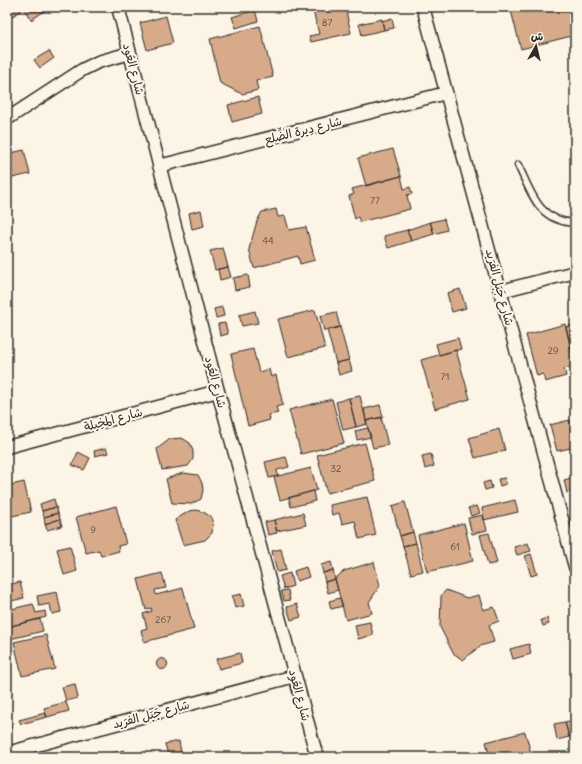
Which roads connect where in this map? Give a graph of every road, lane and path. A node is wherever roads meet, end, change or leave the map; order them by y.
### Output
1 (118, 7) edge
2 (423, 7) edge
3 (130, 53) junction
4 (446, 93) junction
5 (7, 119) edge
6 (518, 165) dead end
7 (159, 166) junction
8 (575, 223) edge
9 (575, 272) edge
10 (502, 291) junction
11 (218, 391) junction
12 (7, 447) edge
13 (575, 567) edge
14 (295, 676) junction
15 (7, 753) edge
16 (26, 753) edge
17 (317, 757) edge

1 - 3 street, شارع العُود
2 - 4 street, شارع جَبَل الفرَيد
3 - 5 street
3 - 7 street, شارع العُود
4 - 7 street, شارع دِيرة الضِّلع
4 - 10 street, شارع جَبَل الفرَيد
6 - 8 lane
7 - 11 street, شارع العُود
9 - 10 street
10 - 13 street, شارع جَبَل الفرَيد
11 - 12 street, شارع المخِيلة
11 - 14 street, شارع العُود
14 - 16 street, شارع جَبَل الفرَيد
14 - 17 street, شارع العُود
15 - 16 street, شارع جَبَل الفرَيد

